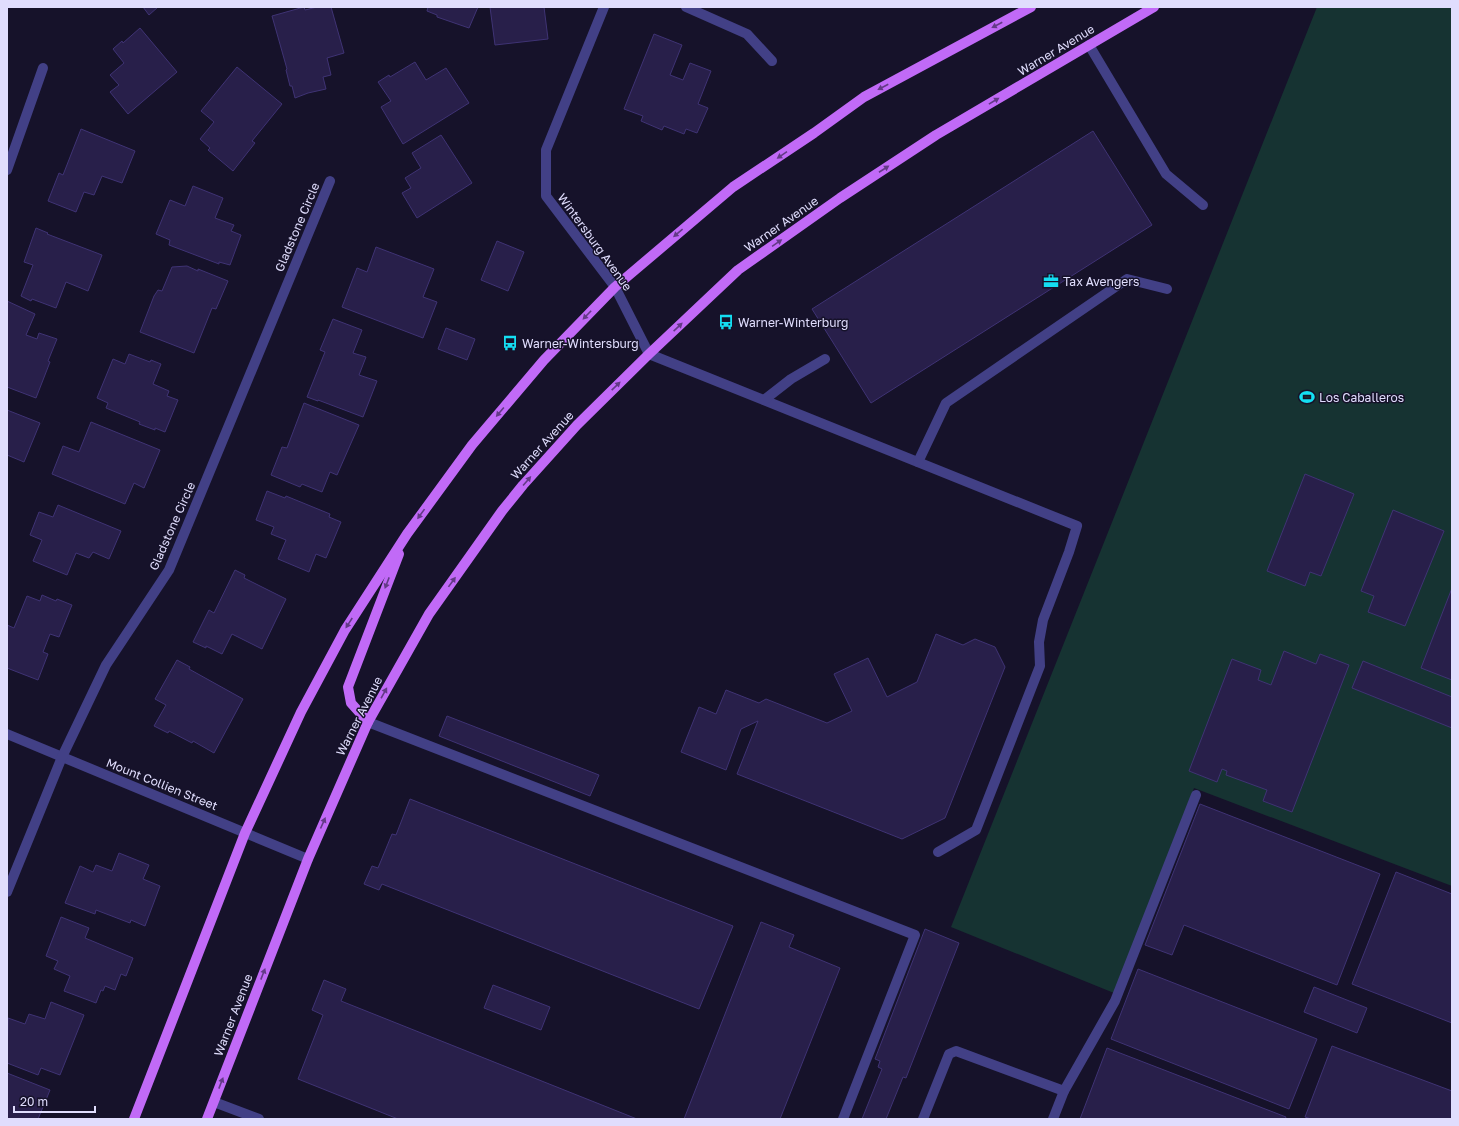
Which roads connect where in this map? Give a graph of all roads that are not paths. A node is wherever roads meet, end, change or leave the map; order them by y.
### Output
1 (604, 7) edge
2 (686, 7) edge
3 (1032, 7) edge
4 (1154, 7) edge
5 (1089, 45) junction
6 (772, 61) dead end
7 (43, 68) dead end
8 (7, 170) edge
9 (330, 181) dead end
10 (1203, 205) dead end
11 (615, 288) junction
12 (1167, 289) dead end
13 (649, 354) junction
14 (825, 359) dead end
15 (764, 400) junction
16 (918, 462) junction
17 (406, 534) junction
18 (368, 722) junction
19 (7, 734) edge
20 (62, 757) junction
21 (1196, 795) dead end
22 (245, 833) junction
23 (938, 852) dead end
24 (308, 858) junction
25 (7, 892) edge
26 (1064, 1091) junction
27 (214, 1102) junction
28 (134, 1119) edge
29 (207, 1119) edge
30 (259, 1119) edge
31 (843, 1119) edge
32 (923, 1119) edge
33 (1053, 1119) edge

1 - 11 street, Wintersburg Avenue
2 - 6 street
3 -> 11 main road
4 - 5 main road, Warner Avenue
5 - 10 street
13 -> 5 main road, Warner Avenue
7 - 8 street
9 - 20 street, Gladstone Circle
11 - 13 street, Wintersburg Avenue
11 -> 17 main road
12 - 16 street
13 - 15 street
18 -> 13 main road, Warner Avenue
14 - 15 street
15 - 16 street
16 - 23 street
17 -> 18 main road
17 -> 22 main road
24 -> 18 main road, Warner Avenue
18 - 31 street
19 - 20 street, Mount Collien Street
20 - 22 street, Mount Collien Street
20 - 25 street, Gladstone Circle
21 - 26 street
22 - 24 street, Mount Collien Street
22 - 28 main road
27 -> 24 main road, Warner Avenue
26 - 32 street
26 - 33 street
27 - 29 main road, Warner Avenue
27 - 30 street

